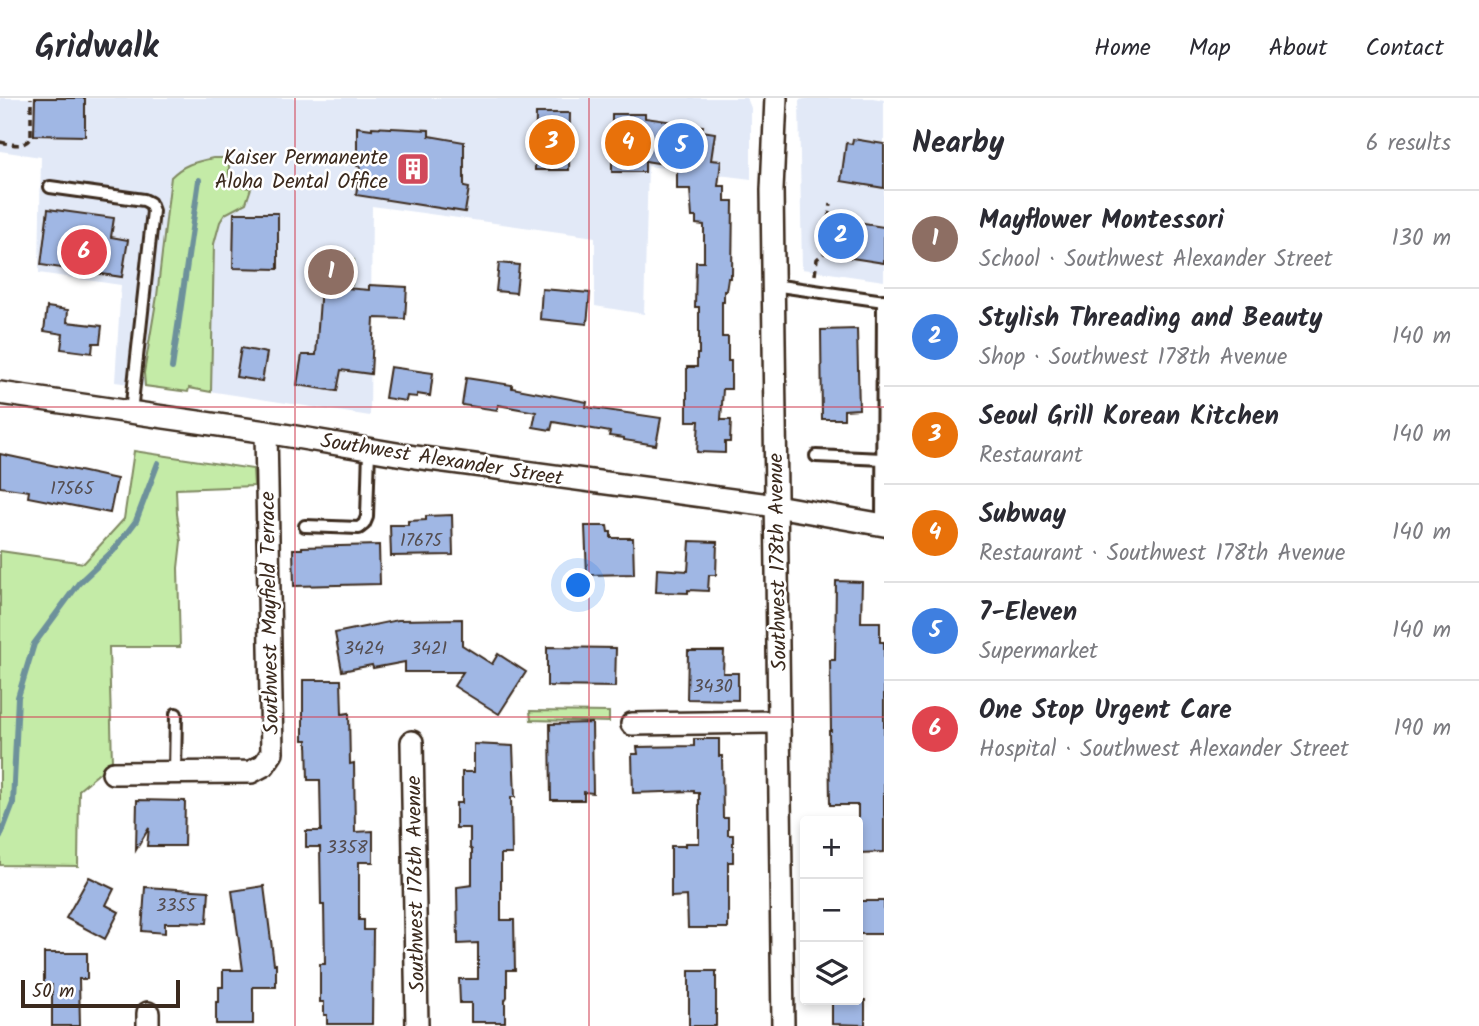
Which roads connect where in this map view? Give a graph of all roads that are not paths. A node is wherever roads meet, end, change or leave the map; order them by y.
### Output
1 (776, 98) edge
2 (50, 187) dead end
3 (774, 285) junction
4 (883, 301) edge
5 (0, 393) edge
6 (131, 412) junction
7 (266, 432) junction
8 (369, 449) junction
9 (816, 456) dead end
10 (883, 459) edge
11 (776, 506) junction
12 (883, 525) edge
13 (305, 526) dead end
14 (176, 714) dead end
15 (779, 722) junction
16 (632, 724) dead end
17 (412, 742) dead end
18 (113, 773) dead end
19 (175, 773) junction
20 (417, 1026) edge
21 (783, 1026) edge

1 - 3 street, Southwest 178th Avenue
2 - 6 lane
3 - 4 lane
3 - 11 street, Southwest 178th Avenue
4 - 10 lane
5 - 6 street, Southwest Alexander Street
6 - 7 street, Southwest Alexander Street
7 - 8 street, Southwest Alexander Street
7 - 19 street, Southwest Mayfield Terrace
8 - 11 street, Southwest Alexander Street
8 - 13 lane
9 - 10 lane
10 - 12 lane
11 - 12 street, Southwest Alexander Street
11 - 15 street, Southwest 178th Avenue
14 - 19 lane
15 - 16 street
15 - 21 street, Southwest 178th Avenue
17 - 20 street, Southwest 176th Avenue
18 - 19 street, Southwest Mayfield Terrace

